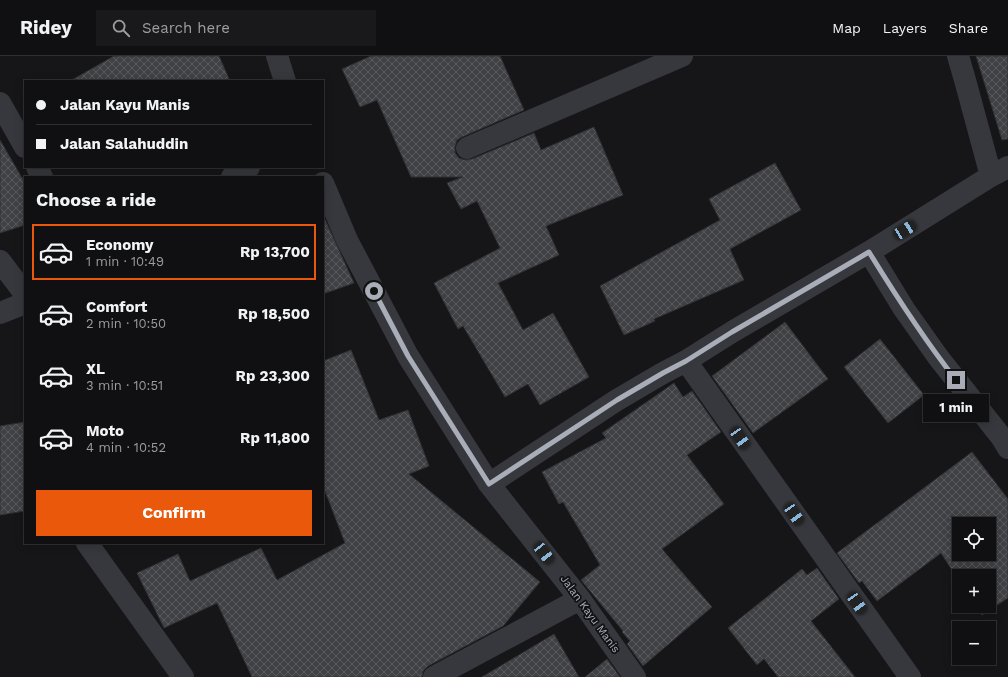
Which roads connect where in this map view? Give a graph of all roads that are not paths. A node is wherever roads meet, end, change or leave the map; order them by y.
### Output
1 (277, 56) edge
2 (682, 56) edge
3 (958, 56) edge
4 (285, 80) edge
5 (0, 103) edge
6 (24, 145) edge
7 (468, 148) dead end
8 (247, 168) edge
9 (1000, 172) edge
10 (234, 176) edge
11 (324, 185) edge
12 (869, 252) junction
13 (0, 261) edge
14 (24, 293) edge
15 (24, 303) edge
16 (0, 313) edge
17 (686, 361) junction
18 (1006, 440) edge
19 (489, 484) junction
20 (88, 544) edge
21 (580, 599) junction
22 (183, 677) edge
23 (434, 677) edge
24 (635, 677) edge
25 (910, 677) edge

1 - 4 street
2 - 7 street
3 - 9 street
5 - 6 street
8 - 10 street
9 - 12 street
11 - 19 street, Jalan Kayu Manis
12 - 17 street
12 - 18 street
13 - 14 street
15 - 16 street
17 - 19 street
17 - 25 street
19 - 21 street, Jalan Kayu Manis
20 - 22 street
21 - 23 street
21 - 24 street, Jalan Kayu Manis

